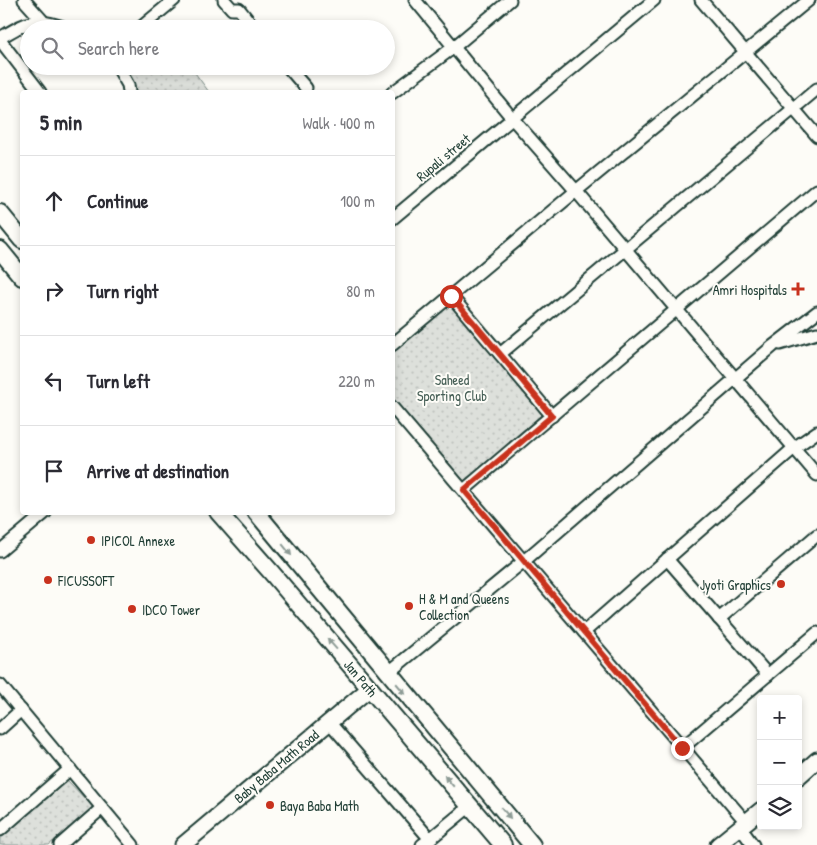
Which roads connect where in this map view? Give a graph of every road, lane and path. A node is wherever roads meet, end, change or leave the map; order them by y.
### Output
1 (24, 0) edge
2 (174, 0) edge
3 (224, 0) edge
4 (415, 0) edge
5 (510, 0) edge
6 (654, 0) edge
7 (701, 0) edge
8 (809, 0) edge
9 (42, 20) edge
10 (150, 20) edge
11 (248, 20) edge
12 (20, 26) edge
13 (0, 39) edge
14 (454, 47) junction
15 (746, 52) junction
16 (20, 66) edge
17 (27, 75) edge
18 (122, 75) edge
19 (295, 75) edge
20 (306, 88) dead end
21 (817, 89) edge
22 (38, 90) edge
23 (129, 90) edge
24 (395, 91) edge
25 (793, 109) junction
26 (512, 118) junction
27 (817, 136) edge
28 (817, 190) edge
29 (576, 191) junction
30 (0, 213) edge
31 (395, 216) edge
32 (20, 238) edge
33 (0, 250) edge
34 (626, 250) junction
35 (20, 275) edge
36 (451, 296) junction
37 (676, 308) junction
38 (817, 312) edge
39 (817, 333) edge
40 (395, 343) edge
41 (774, 346) junction
42 (500, 354) junction
43 (736, 379) junction
44 (395, 410) edge
45 (552, 416) junction
46 (817, 432) edge
47 (794, 448) junction
48 (817, 475) edge
49 (464, 490) junction
50 (42, 515) edge
51 (221, 515) edge
52 (258, 515) edge
53 (817, 535) edge
54 (0, 551) edge
55 (666, 560) junction
56 (524, 561) junction
57 (719, 619) junction
58 (584, 632) junction
59 (817, 633) edge
60 (388, 673) junction
61 (768, 675) junction
62 (0, 685) edge
63 (370, 688) junction
64 (21, 710) junction
65 (329, 722) junction
66 (0, 728) edge
67 (682, 748) junction
68 (817, 760) edge
69 (70, 769) junction
70 (802, 773) edge
71 (470, 806) junction
72 (102, 808) junction
73 (757, 813) edge
74 (743, 825) junction
75 (0, 830) edge
76 (426, 842) edge
77 (60, 845) edge
78 (133, 845) edge
79 (183, 845) edge
80 (503, 845) edge
81 (532, 845) edge
82 (718, 845) edge
83 (753, 845) edge

1 - 9 street
2 - 10 street
3 - 11 street
4 - 14 street
5 - 14 street
6 - 26 street, Rupali street
7 - 15 street
8 - 15 street
12 - 13 street
13 - 16 street
14 - 24 street
14 - 26 street
15 - 25 street
15 - 29 street
17 - 22 street
18 - 23 street
19 - 20 street
21 - 25 street
25 - 27 street
25 - 34 street
26 - 29 street
26 - 31 street, Rupali street
28 - 37 street
29 - 34 street
29 - 36 street
30 - 32 main road
33 - 35 main road
34 - 37 street
34 - 42 street
36 - 40 street
36 - 42 street
37 - 43 street
37 - 45 street
38 - 41 street
39 - 41 street
41 - 43 street
42 - 45 street
43 - 47 street
43 - 56 street
44 - 49 street
45 - 49 street
46 - 47 street
47 - 48 street
47 - 55 street
49 - 56 street
50 - 54 street
63 -> 51 main road, Jan Path
52 -> 60 main road, Jan Path
53 - 57 street
55 - 57 street
55 - 58 street
56 - 58 street
56 - 60 street
57 - 61 street
58 - 67 street
59 - 61 street
60 -> 81 main road, Jan Path
61 - 67 street
62 - 64 street
63 - 65 street, Baby Baba Math Road
71 -> 63 main road, Jan Path
64 - 66 street
64 - 69 street
65 - 76 street
65 - 79 street, Baby Baba Math Road
67 - 74 street
68 - 70 street
69 - 72 street
69 - 75 street
71 - 76 street
71 - 80 main road, Jan Path
72 - 77 street
72 - 78 street
73 - 74 street
74 - 82 street
74 - 83 street

